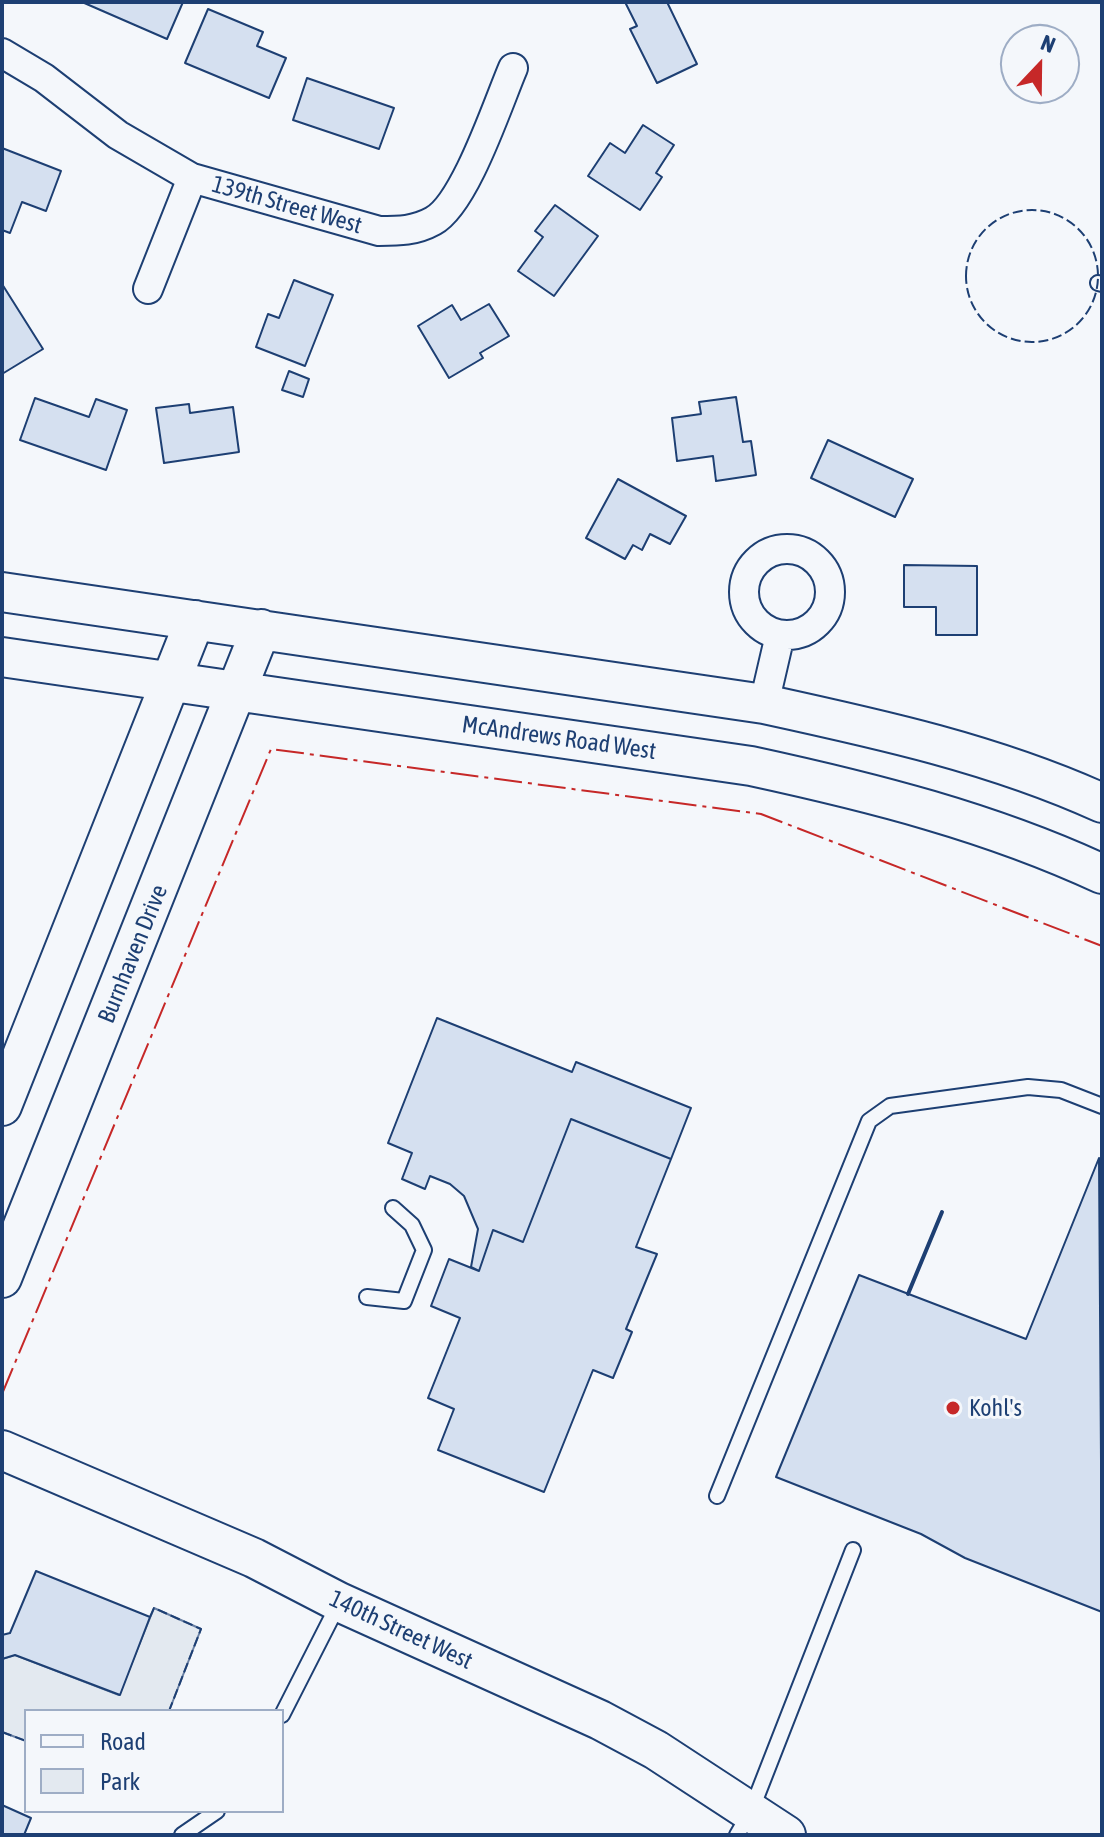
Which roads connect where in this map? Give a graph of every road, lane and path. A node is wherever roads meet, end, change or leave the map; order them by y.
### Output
1 (2, 53) edge
2 (513, 68) dead end
3 (192, 178) junction
4 (148, 289) dead end
5 (2, 592) edge
6 (195, 620) junction
7 (261, 629) junction
8 (780, 635) dead end
9 (2, 657) edge
10 (170, 682) junction
11 (238, 691) junction
12 (764, 704) junction
13 (1102, 803) edge
14 (1102, 874) edge
15 (2, 1106) edge
16 (1102, 1106) edge
17 (393, 1208) dead end
18 (2, 1278) edge
19 (367, 1297) dead end
20 (2, 1450) edge
21 (717, 1496) dead end
22 (853, 1550) dead end
23 (339, 1602) junction
24 (284, 1711) edge
25 (214, 1813) edge
26 (744, 1823) edge
27 (182, 1835) edge
28 (786, 1835) edge

1 - 3 street, 139th Street West
2 - 3 street, 139th Street West
3 - 4 street
5 - 6 main road
6 - 7 main road
6 - 10 main road
7 - 11 main road, Burnhaven Drive
7 - 12 main road
8 - 12 street
9 - 10 main road, McAndrews Road West
10 - 11 main road, McAndrews Road West
10 - 15 main road
11 - 14 main road, McAndrews Road West
11 - 18 main road, Burnhaven Drive
12 - 13 main road
16 - 21 lane
17 - 19 lane
20 - 23 main road, 140th Street West
22 - 26 lane
23 - 24 lane
23 - 26 main road, 140th Street West
25 - 27 lane
26 - 28 main road, 140th Street West

